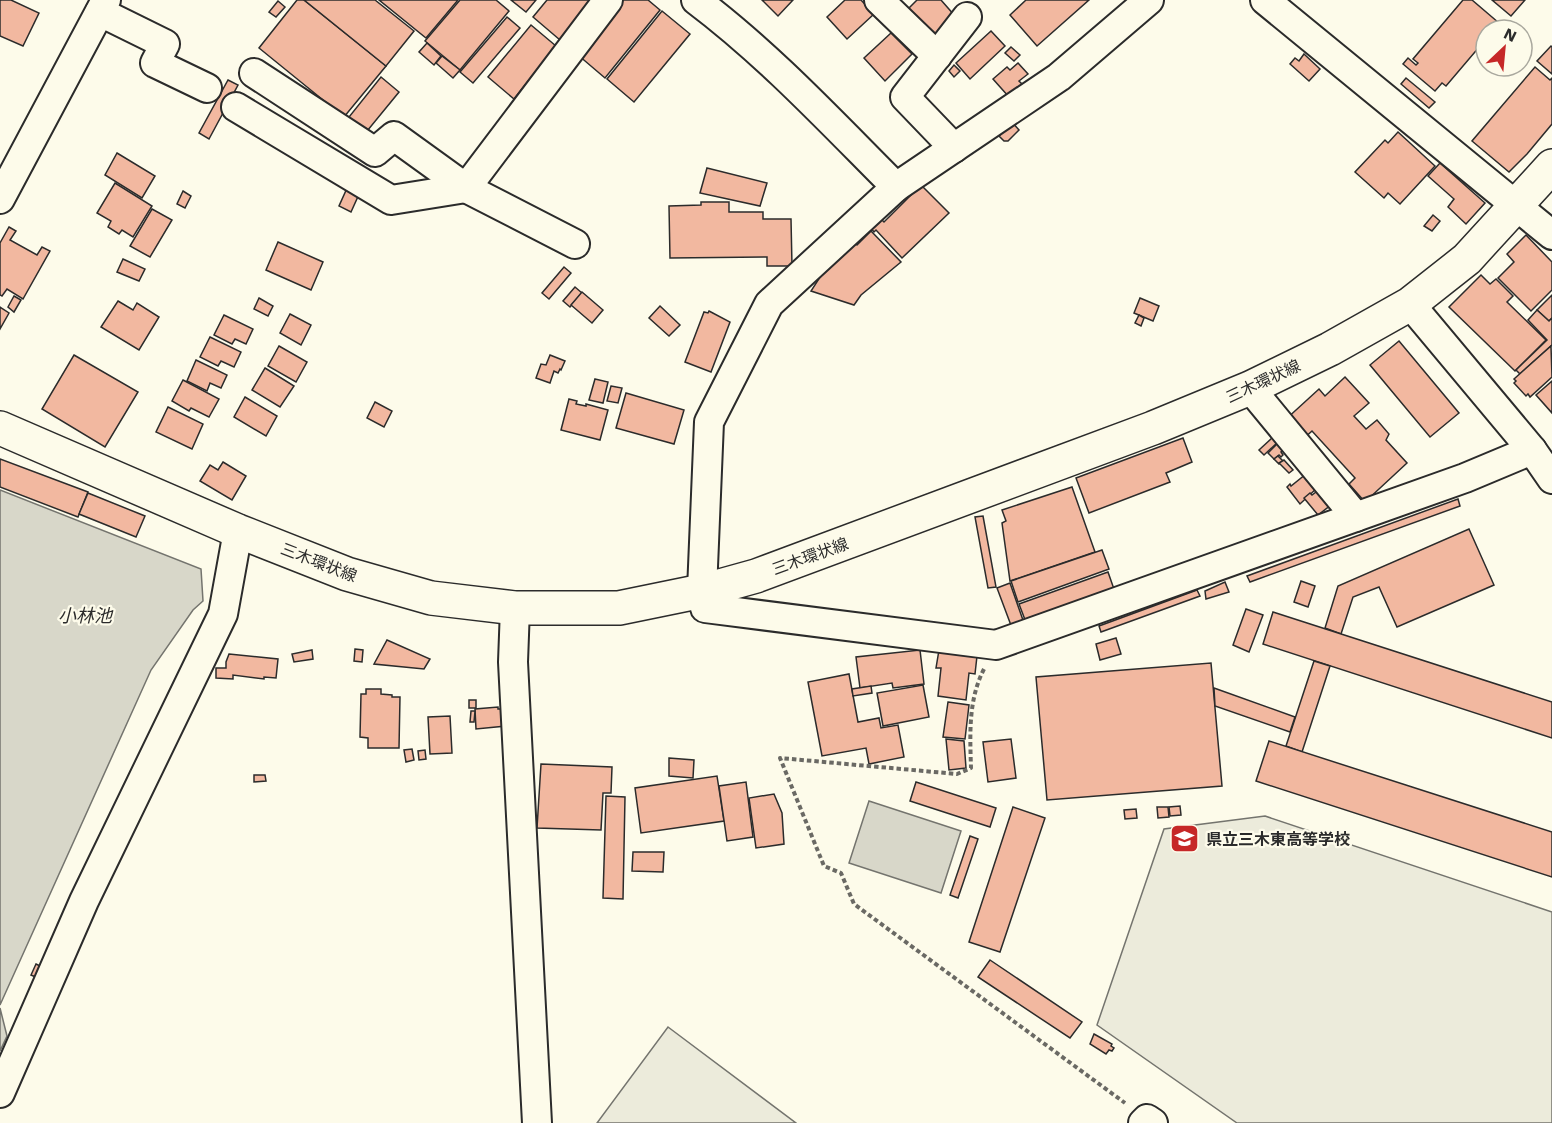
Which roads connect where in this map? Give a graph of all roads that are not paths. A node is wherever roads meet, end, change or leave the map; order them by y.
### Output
1 (608, 0) edge
2 (696, 0) edge
3 (879, 0) edge
4 (1149, 0) edge
5 (1265, 0) edge
6 (103, 6) edge
7 (975, 6) edge
8 (937, 56) junction
9 (254, 74) dead end
10 (207, 88) dead end
11 (237, 107) dead end
12 (954, 148) junction
13 (1552, 166) edge
14 (896, 187) junction
15 (466, 188) junction
16 (0, 199) edge
17 (1517, 206) junction
18 (1552, 235) edge
19 (575, 244) dead end
20 (1410, 304) junction
21 (1250, 388) junction
22 (0, 428) edge
23 (1532, 450) junction
24 (1552, 479) edge
25 (1356, 517) junction
26 (238, 531) junction
27 (702, 591) junction
28 (515, 608) junction
29 (0, 1093) edge
30 (537, 1123) edge

1 - 15 street
2 - 14 street
3 - 8 street
4 - 12 street
5 - 17 street
6 - 10 street
6 - 16 street
7 - 8 street
8 - 12 street
9 - 15 street
11 - 15 street
12 - 14 street
13 - 17 main road, 三木環状線
14 - 27 street
15 - 19 street
17 - 18 street
17 - 20 main road, 三木環状線
20 - 21 main road, 三木環状線
20 - 23 street
21 - 25 street
21 - 27 main road, 三木環状線
22 - 26 main road, 三木環状線
23 - 24 street
23 - 25 street
25 - 27 street
26 - 28 main road, 三木環状線
26 - 29 street
27 - 28 main road, 三木環状線
28 - 30 street

